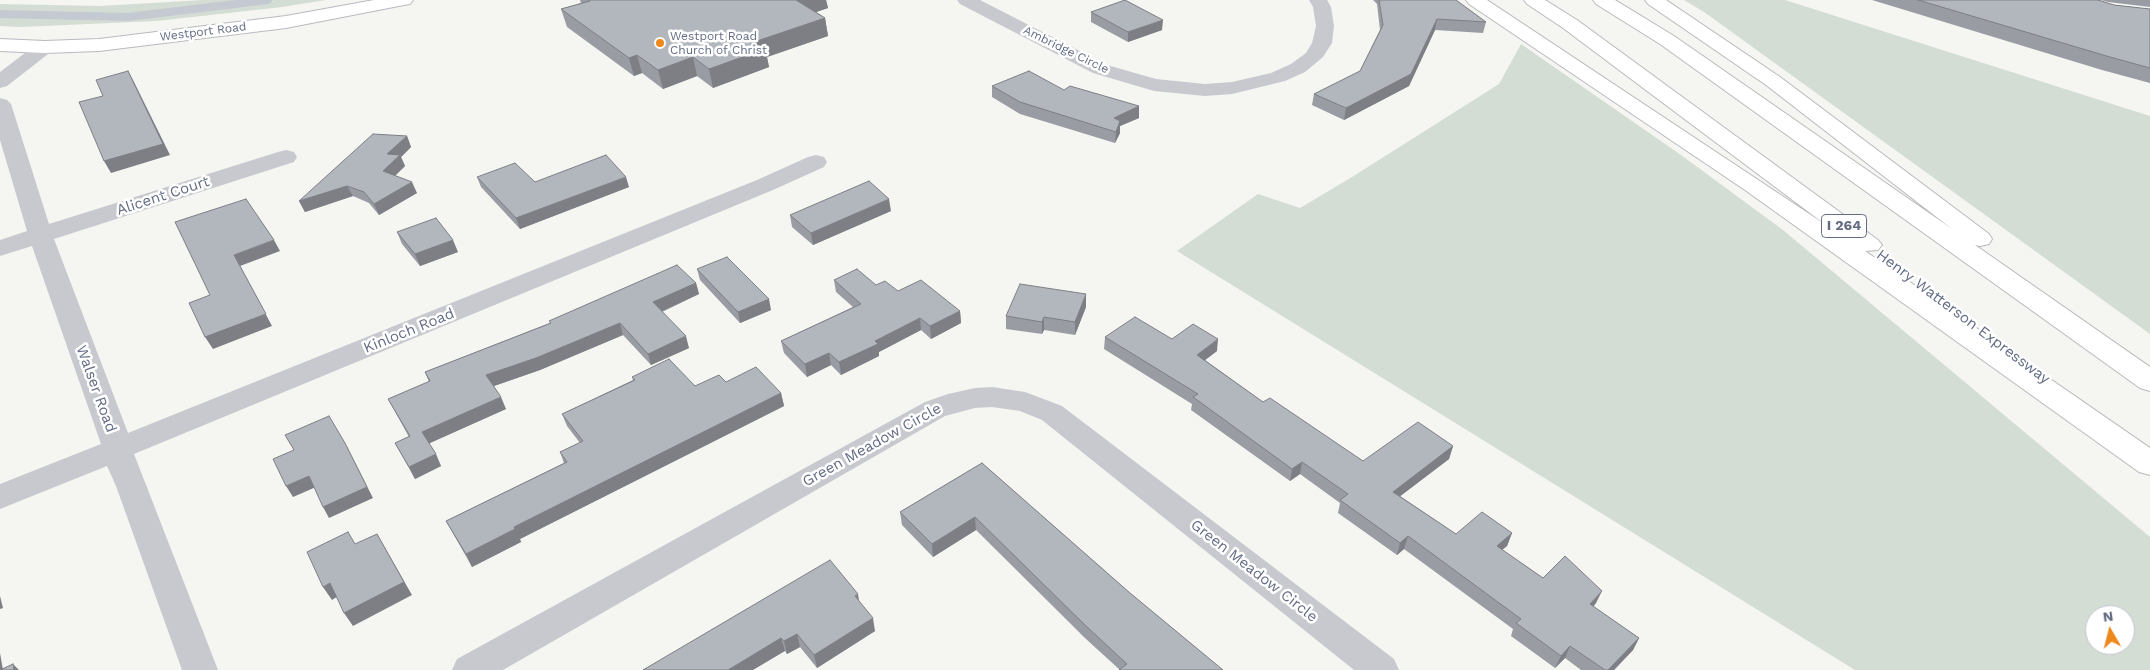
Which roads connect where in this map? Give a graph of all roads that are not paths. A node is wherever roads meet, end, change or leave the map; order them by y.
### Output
1 (404, 0) edge
2 (966, 0) edge
3 (1318, 0) edge
4 (1475, 0) edge
5 (1533, 0) edge
6 (1602, 0) edge
7 (1654, 0) edge
8 (0, 45) edge
9 (44, 47) junction
10 (0, 82) edge
11 (0, 104) edge
12 (286, 156) dead end
13 (816, 162) dead end
14 (40, 236) junction
15 (0, 248) edge
16 (2150, 369) edge
17 (2150, 380) edge
18 (117, 449) junction
19 (2150, 458) edge
20 (2150, 464) edge
21 (0, 497) edge
22 (200, 670) edge
23 (470, 670) edge
24 (1380, 670) edge

1 - 9 main road, Westport Road
2 - 3 street, Ambridge Circle
4 - 20 main road
5 - 19 main road, Henry Watterson Expressway / I 264
6 - 17 main road
7 - 16 main road
8 - 9 main road, Westport Road
9 - 10 street
11 - 14 street, Walser Road
12 - 14 street, Alicent Court
13 - 18 street, Kinloch Road
14 - 15 street, Alicent Court
14 - 18 street, Walser Road
18 - 21 street, Kinloch Road
18 - 22 street, Walser Road
23 - 24 street, Green Meadow Circle

